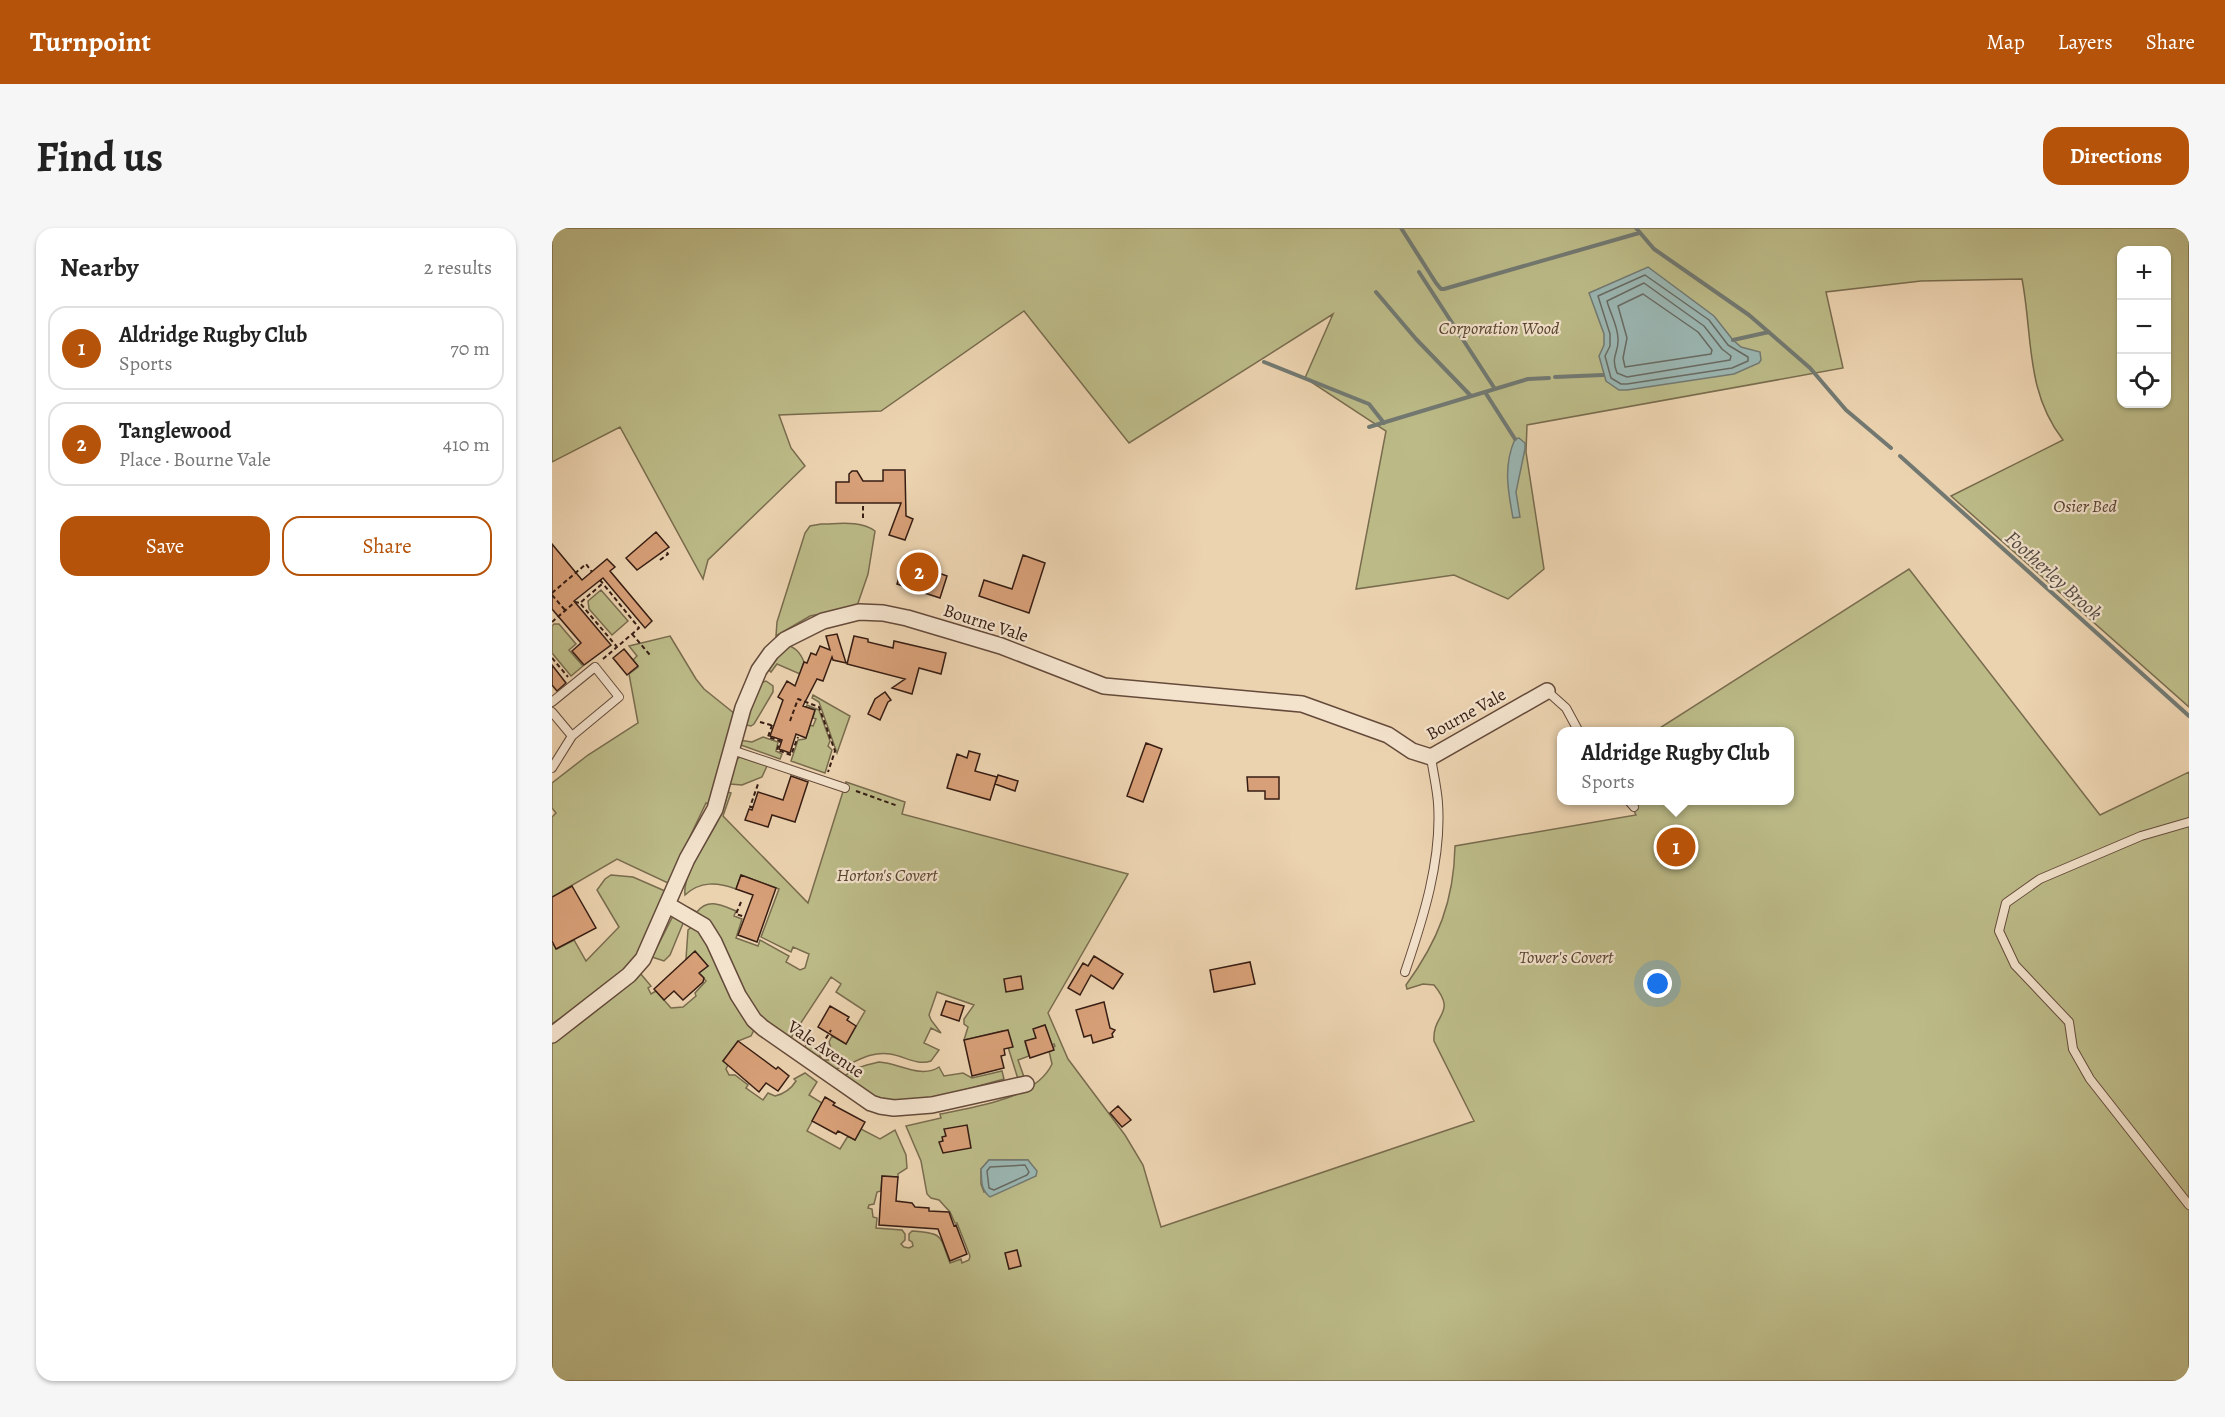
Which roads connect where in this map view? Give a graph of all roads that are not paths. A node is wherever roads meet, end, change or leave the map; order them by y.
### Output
1 (1548, 691) joint
2 (552, 702) edge
3 (552, 712) edge
4 (1576, 727) edge
5 (572, 736) junction
6 (732, 750) junction
7 (1431, 757) junction
8 (552, 768) edge
9 (844, 788) road end
10 (2189, 822) edge
11 (668, 905) junction
12 (1405, 972) dead end
13 (552, 1035) edge
14 (1026, 1084) dead end
15 (2189, 1205) edge

1 - 4 lane
1 - 7 street, Bourne Vale
2 - 5 lane
3 - 5 lane
5 - 8 lane
6 - 7 street, Bourne Vale
6 - 9 lane
6 - 11 street, Bourne Vale
7 - 12 lane
10 - 15 lane
11 - 13 street, Bourne Vale
11 - 14 street, Vale Avenue

